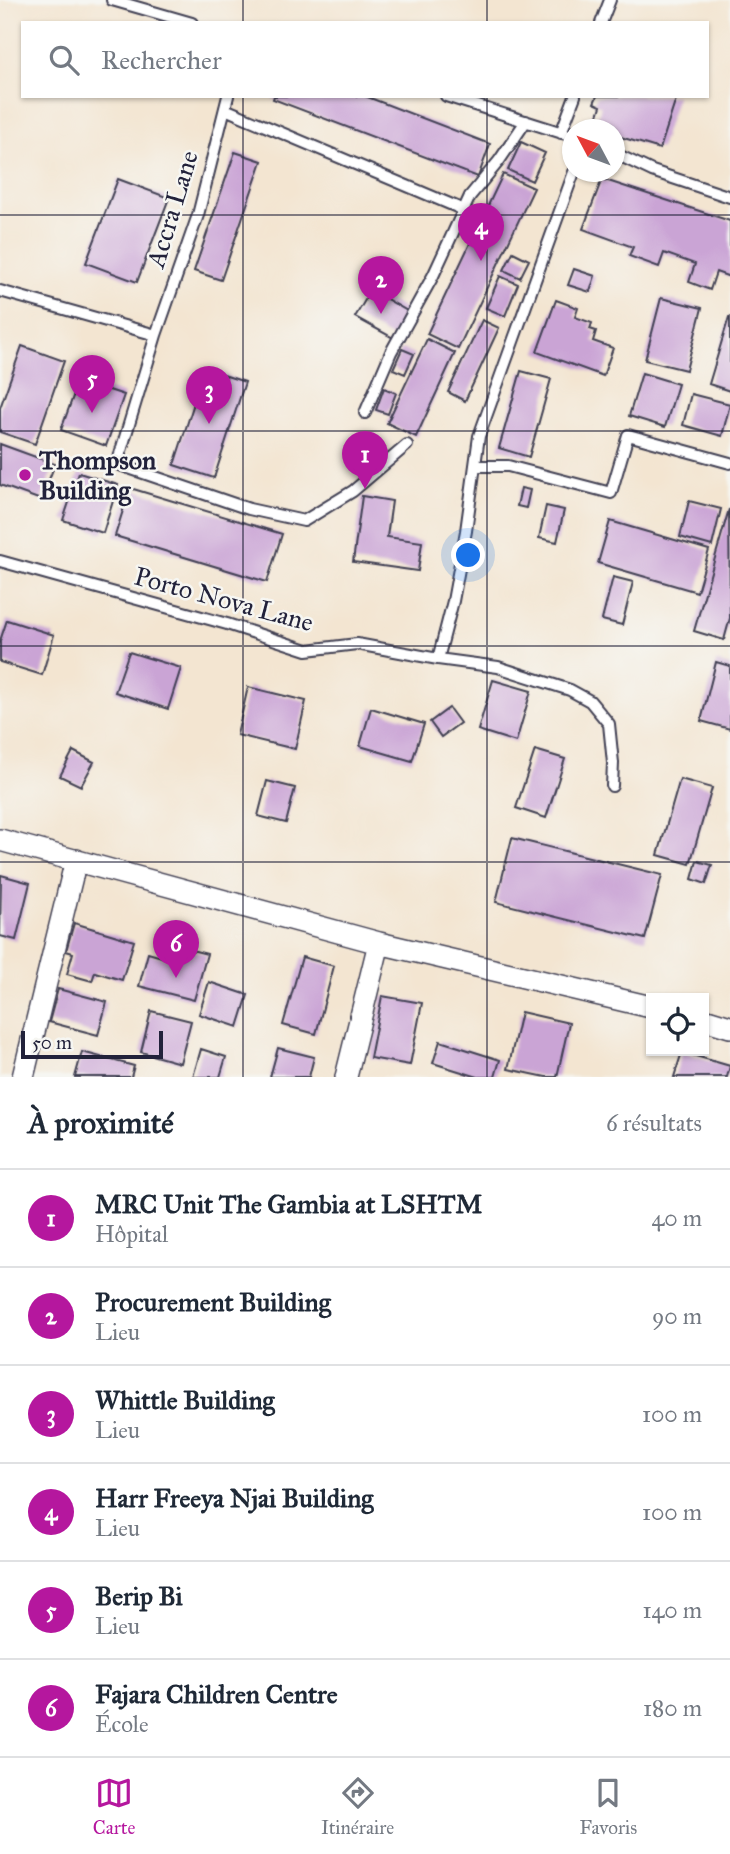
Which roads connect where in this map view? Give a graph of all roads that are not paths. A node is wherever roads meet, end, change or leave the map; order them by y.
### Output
1 (112, 0) edge
2 (610, 0) edge
3 (185, 21) edge
4 (602, 21) edge
5 (228, 98) edge
6 (452, 98) edge
7 (575, 98) edge
8 (225, 109) junction
9 (570, 119) edge
10 (526, 121) junction
11 (562, 132) edge
12 (625, 158) edge
13 (570, 182) edge
14 (730, 197) edge
15 (464, 210) junction
16 (0, 291) edge
17 (156, 335) junction
18 (365, 413) dead end
19 (407, 445) dead end
20 (730, 463) edge
21 (475, 467) junction
22 (0, 561) edge
23 (438, 659) junction
24 (612, 786) dead end
25 (0, 840) edge
26 (76, 860) junction
27 (379, 943) junction
28 (646, 1006) edge
29 (709, 1021) edge
30 (730, 1027) edge
31 (23, 1077) edge
32 (346, 1077) edge

1 - 3 lane
2 - 4 lane
5 - 8 lane, Accra Lane
6 - 10 lane
7 - 9 lane
8 - 15 lane
8 - 17 lane, Accra Lane
10 - 11 lane
10 - 15 lane
12 - 14 lane
13 - 21 lane
15 - 18 lane
16 - 17 lane
17 - 19 lane, Accra Lane
20 - 21 lane
21 - 23 lane
22 - 23 lane, Porto Nova Lane
23 - 24 lane, Porto Nova Lane
25 - 26 street
26 - 27 street
26 - 31 street
27 - 28 street
27 - 32 street
29 - 30 street

